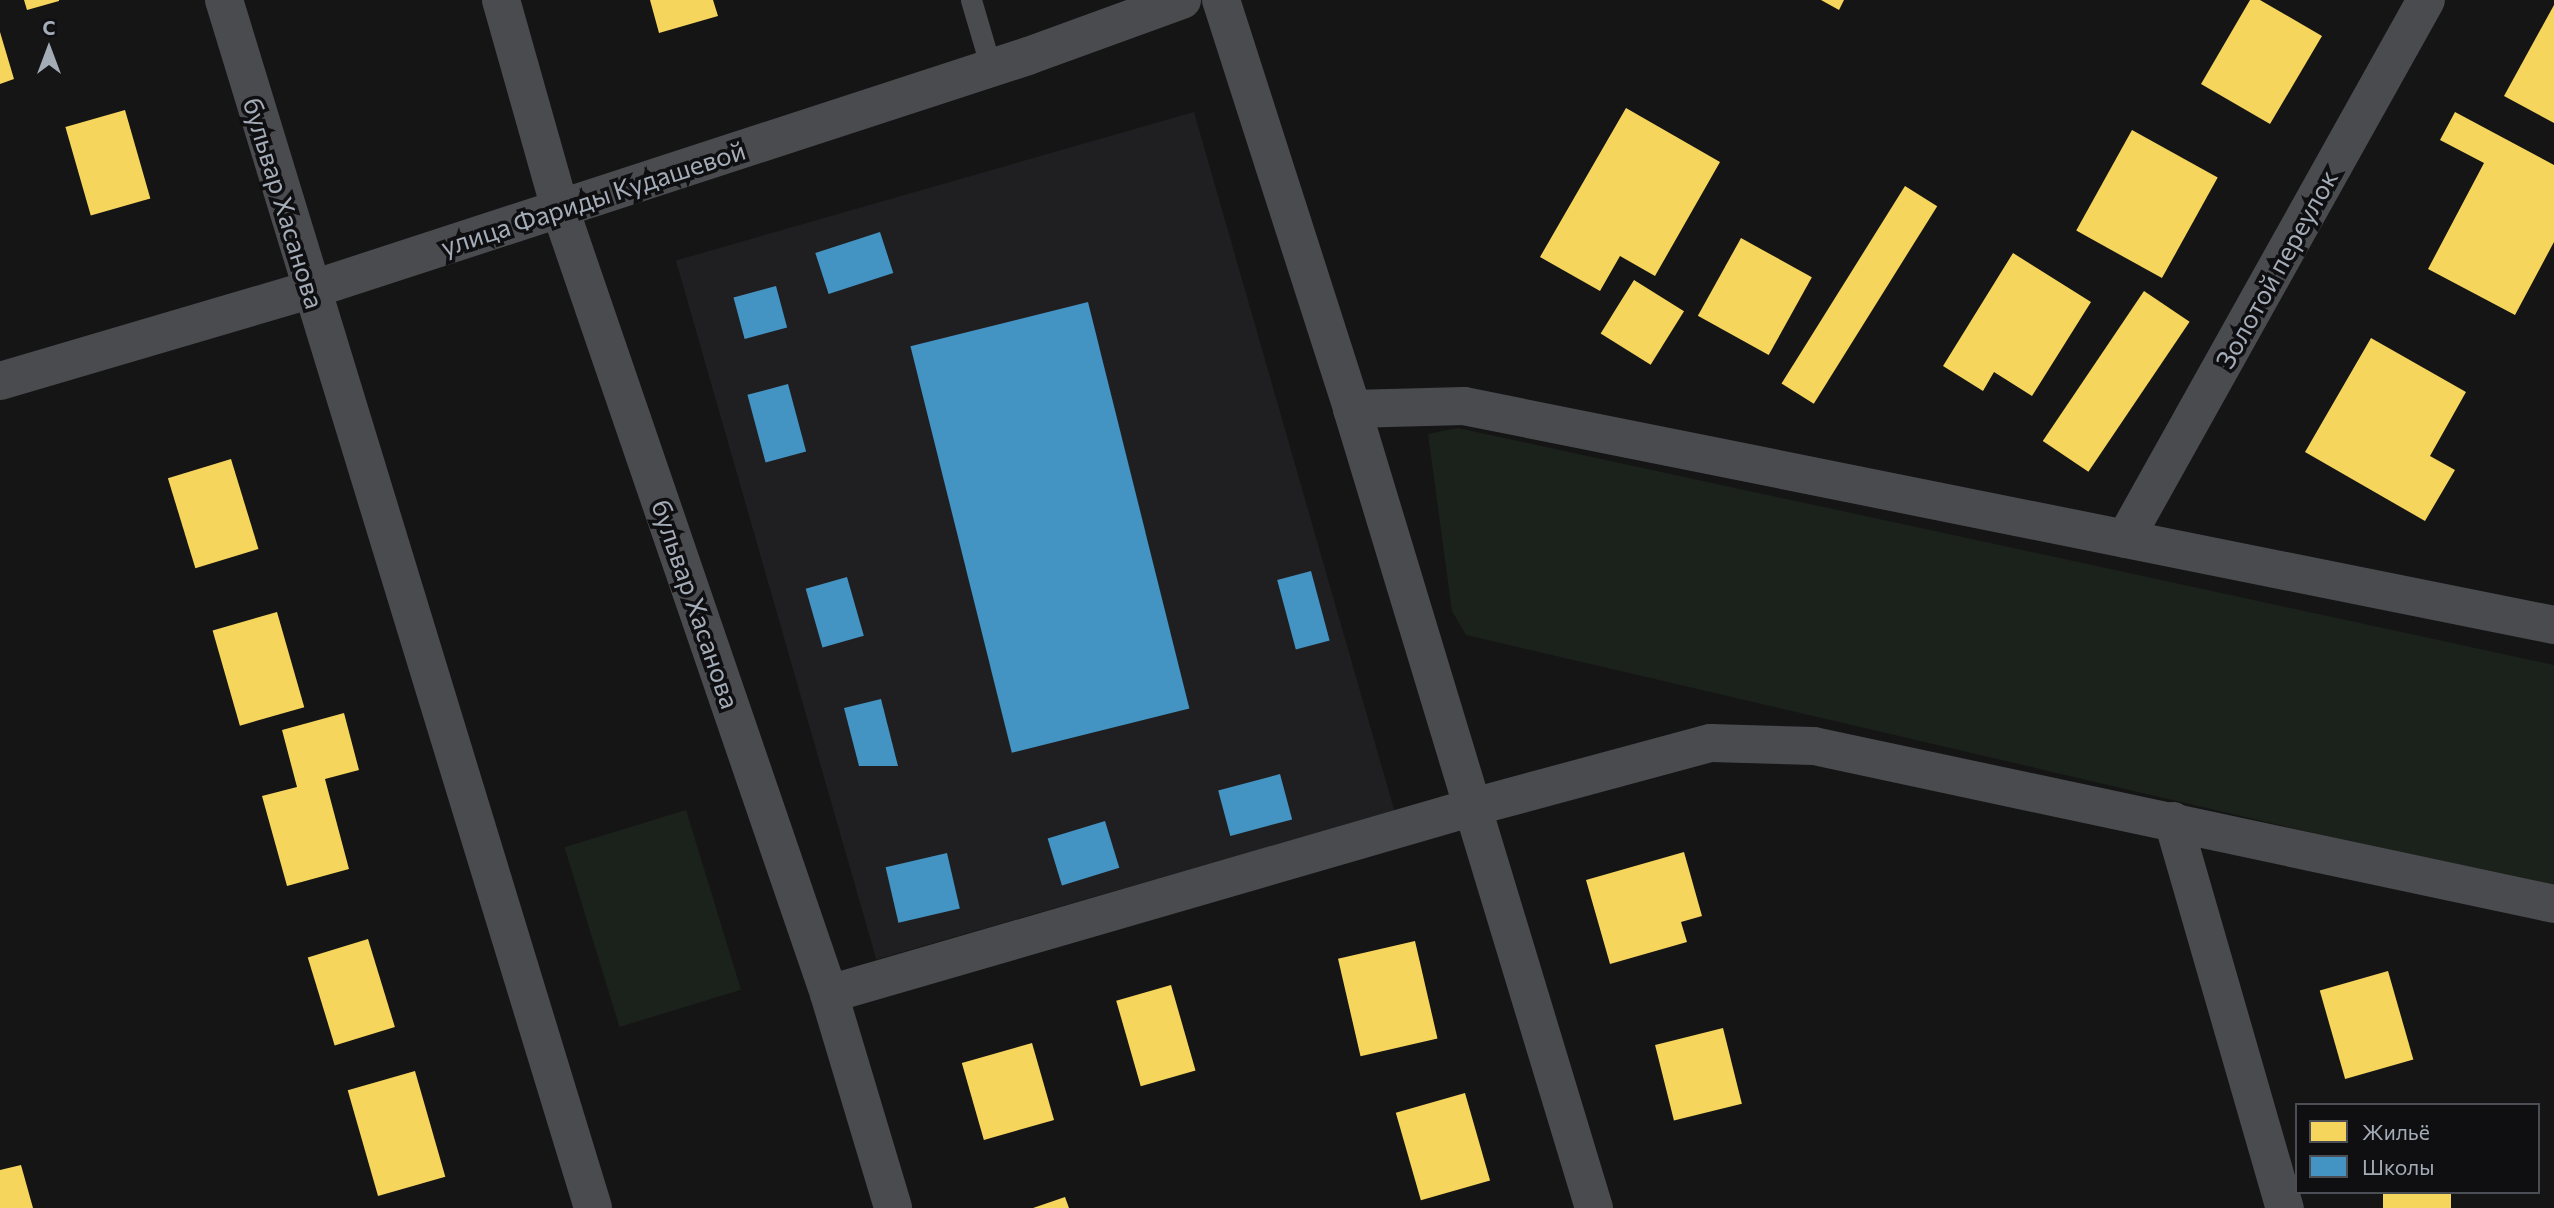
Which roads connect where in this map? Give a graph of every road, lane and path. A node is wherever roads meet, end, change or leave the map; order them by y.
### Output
1 (223, 0) edge
2 (501, 0) edge
3 (971, 0) edge
4 (1182, 0) edge
5 (1221, 0) edge
6 (2426, 0) edge
7 (991, 68) junction
8 (560, 209) junction
9 (310, 290) junction
10 (0, 382) edge
11 (1352, 409) junction
12 (2125, 539) junction
13 (2554, 625) edge
14 (1473, 807) junction
15 (2173, 821) junction
16 (2554, 904) edge
17 (830, 994) junction
18 (593, 1208) edge
19 (893, 1208) edge
20 (1594, 1208) edge
21 (2285, 1208) edge

1 - 9 street, бульвар Хасанова
2 - 8 street, бульвар Хасанова
3 - 7 lane
4 - 7 street, улица Фариды Кудашевой
5 - 11 street
6 - 12 street, Золотой переулок
7 - 8 street, улица Фариды Кудашевой
8 - 9 street, улица Фариды Кудашевой
8 - 17 street, бульвар Хасанова
9 - 10 street, улица Фариды Кудашевой
9 - 18 street, бульвар Хасанова
11 - 12 street
11 - 14 street
12 - 13 street
14 - 15 street
14 - 17 street
14 - 20 street
15 - 16 street
15 - 21 street
17 - 19 street, бульвар Хасанова

